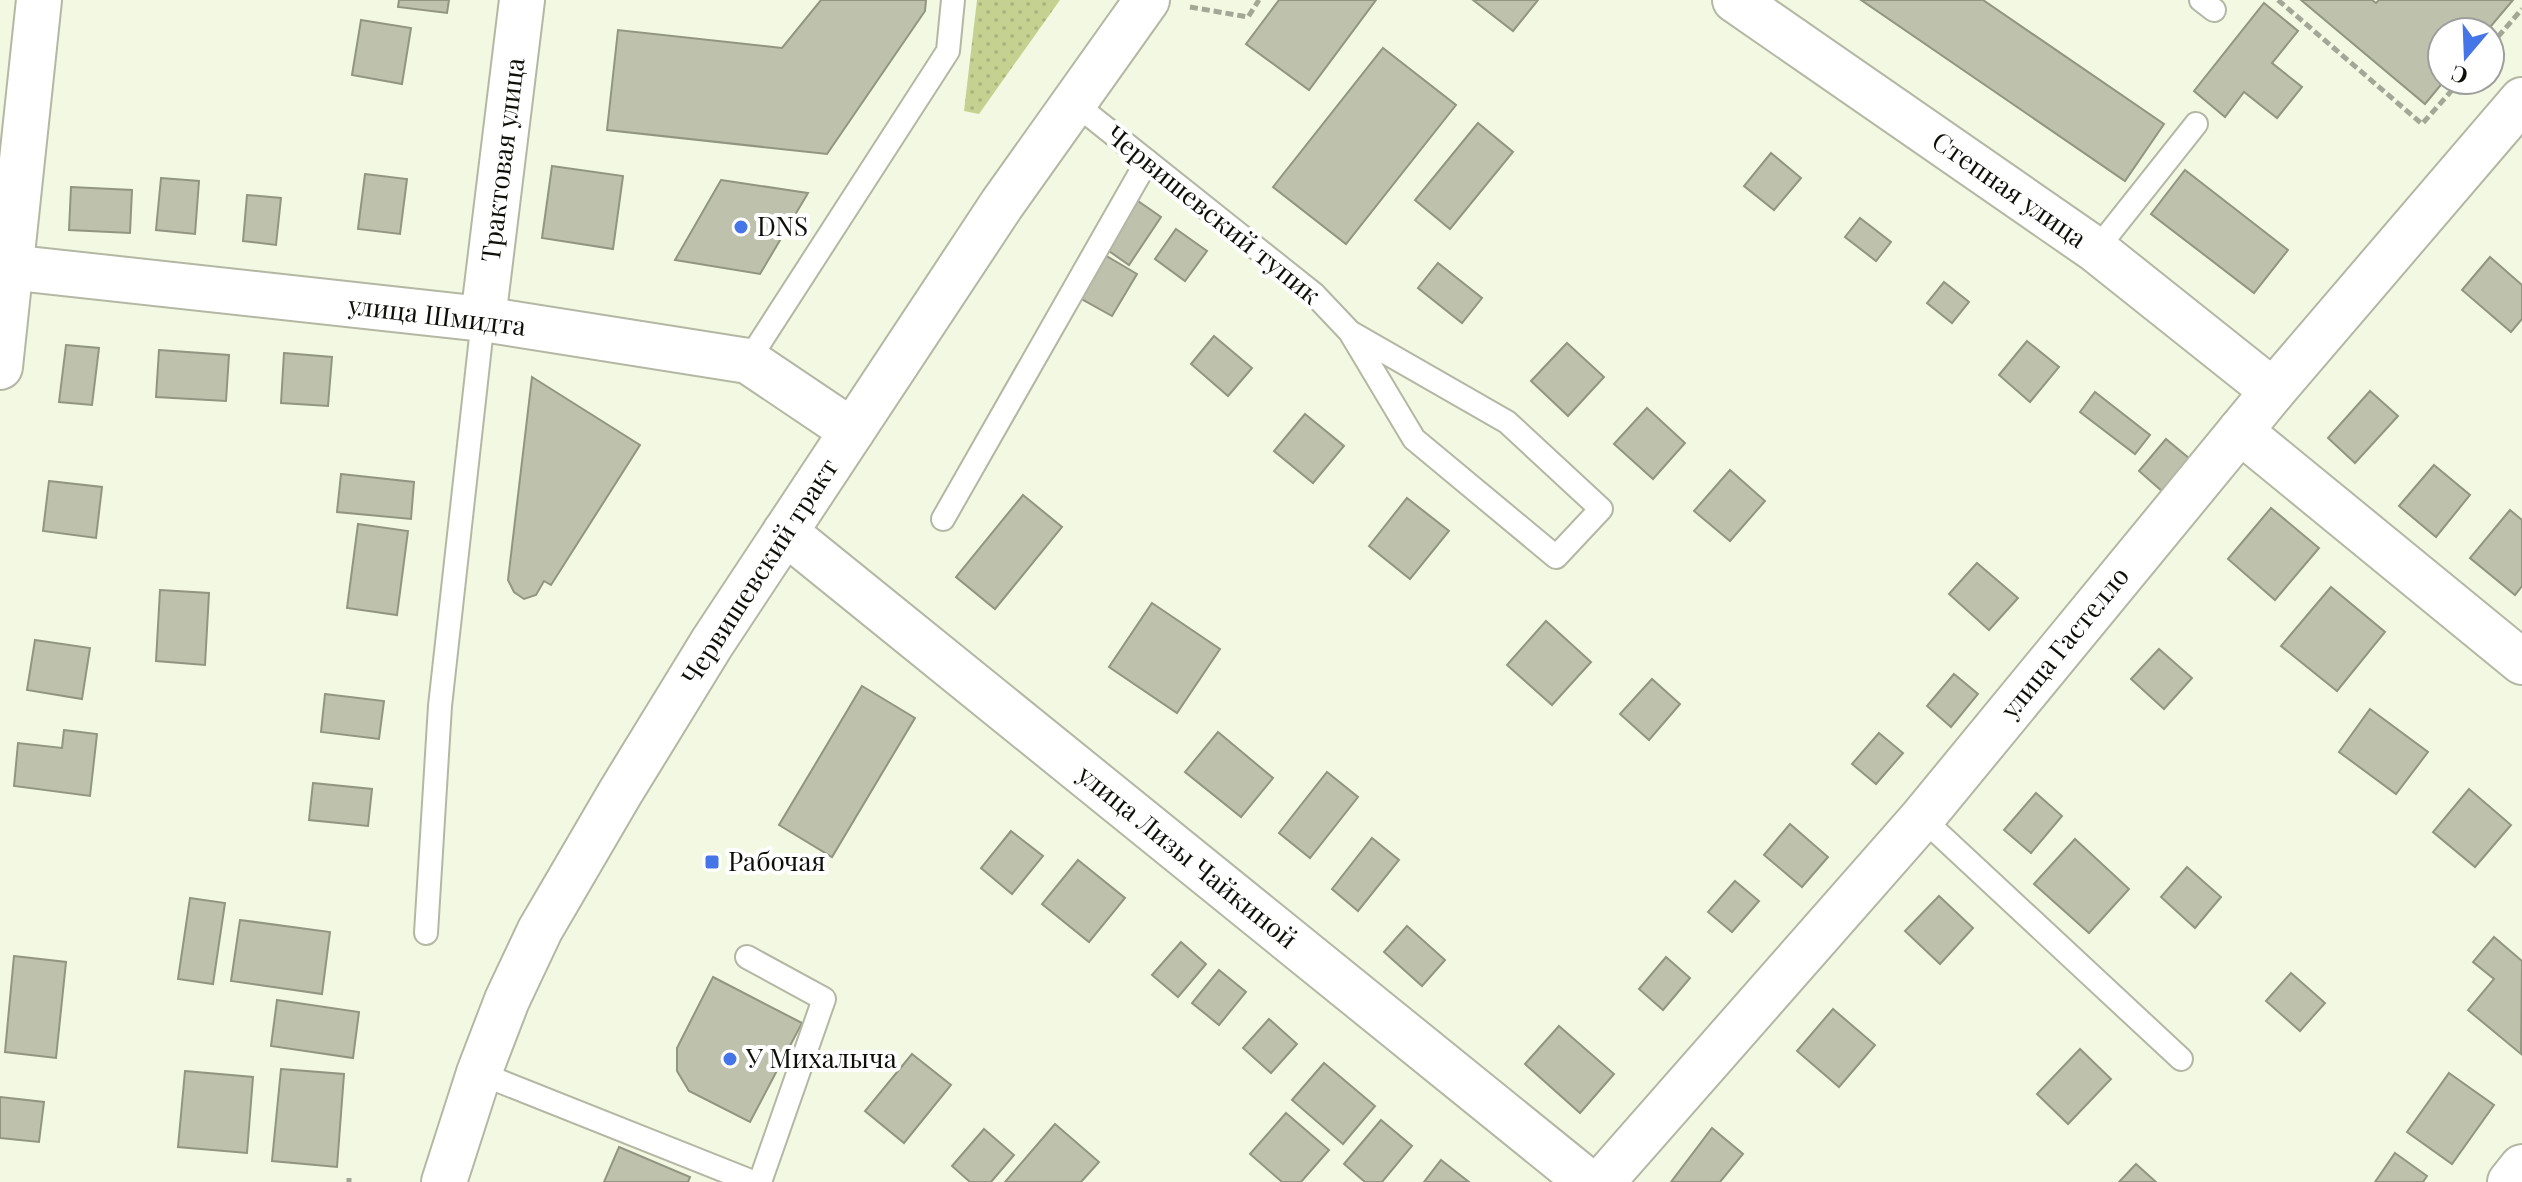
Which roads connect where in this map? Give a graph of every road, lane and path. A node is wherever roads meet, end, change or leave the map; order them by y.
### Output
1 (39, 0) edge
2 (522, 0) edge
3 (953, 0) edge
4 (1147, 0) edge
5 (1259, 0) edge
6 (1735, 0) edge
7 (2278, 0) edge
8 (1190, 7) dead end
9 (2522, 9) edge
10 (2506, 28) edge
11 (2447, 96) edge
12 (2522, 100) edge
13 (1073, 102) junction
14 (2196, 124) dead end
15 (1147, 161) junction
16 (2096, 250) junction
17 (5, 267) edge
18 (483, 319) junction
19 (1350, 332) junction
20 (748, 361) junction
21 (0, 367) edge
22 (2273, 391) junction
23 (852, 431) junction
24 (2240, 431) junction
25 (943, 519) dead end
26 (785, 532) junction
27 (2522, 662) edge
28 (1922, 818) junction
29 (426, 933) dead end
30 (747, 957) dead end
31 (2181, 1059) dead end
32 (479, 1073) junction
33 (2522, 1167) edge
34 (444, 1182) edge
35 (753, 1182) edge
36 (760, 1182) edge
37 (1588, 1182) edge
38 (1602, 1182) edge
39 (2510, 1182) edge

1 - 17 street
2 - 18 street, Трактовая улица
3 - 20 lane
4 - 13 street, Червишевский тракт
5 - 8 path
6 - 16 street, Степная улица
7 - 11 path
9 - 10 path
12 - 22 street, улица Гастелло
13 - 15 lane, Червишевский тупик
13 - 23 street, Червишевский тракт
14 - 16 lane
15 - 19 lane, Червишевский тупик
15 - 25 lane
16 - 22 street, Степная улица
17 - 18 street, улица Шмидта
17 - 21 street
18 - 20 street, улица Шмидта
18 - 29 lane
19 - 19 lane, Червишевский тупик
20 - 23 street, улица Шмидта
22 - 24 street, улица Гастелло
23 - 26 street, Червишевский тракт
24 - 27 street
24 - 28 street, улица Гастелло
26 - 32 street, Червишевский тракт
26 - 37 street, улица Лизы Чайкиной
28 - 31 lane
28 - 38 street, улица Гастелло
30 - 36 lane
32 - 34 street, Червишевский тракт
32 - 35 lane
33 - 39 street

